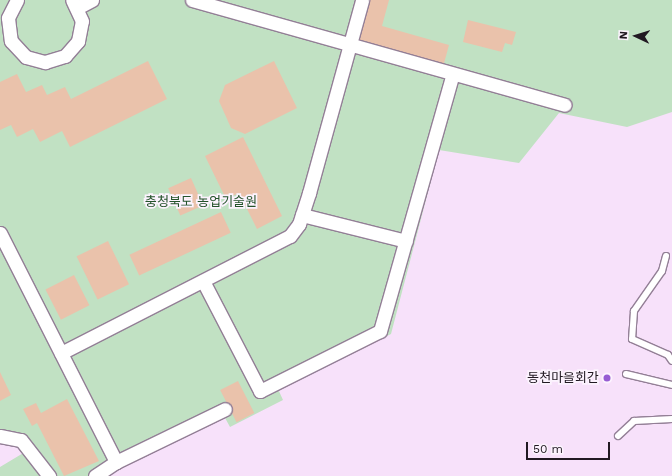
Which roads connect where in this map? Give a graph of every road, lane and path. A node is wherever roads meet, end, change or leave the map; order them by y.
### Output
1 (17, 0) edge
2 (92, 0) edge
3 (192, 0) edge
4 (362, 0) edge
5 (75, 4) edge
6 (350, 45) junction
7 (452, 76) junction
8 (565, 105) dead end
9 (302, 215) junction
10 (0, 233) edge
11 (406, 241) junction
12 (666, 256) dead end
13 (203, 281) junction
14 (60, 353) junction
15 (672, 361) edge
16 (626, 374) dead end
17 (672, 385) edge
18 (225, 410) dead end
19 (672, 419) edge
20 (0, 436) edge
21 (618, 436) dead end
22 (116, 462) junction
23 (49, 476) edge
24 (95, 476) edge

1 - 5 street
2 - 5 street
3 - 6 street
4 - 6 street
6 - 7 street
6 - 9 street
7 - 8 street
7 - 11 street
9 - 11 street
9 - 13 street
10 - 14 street
11 - 13 street
12 - 15 lane
13 - 14 street
14 - 22 street
16 - 17 lane
18 - 22 street
19 - 21 lane
20 - 23 street
22 - 24 street

